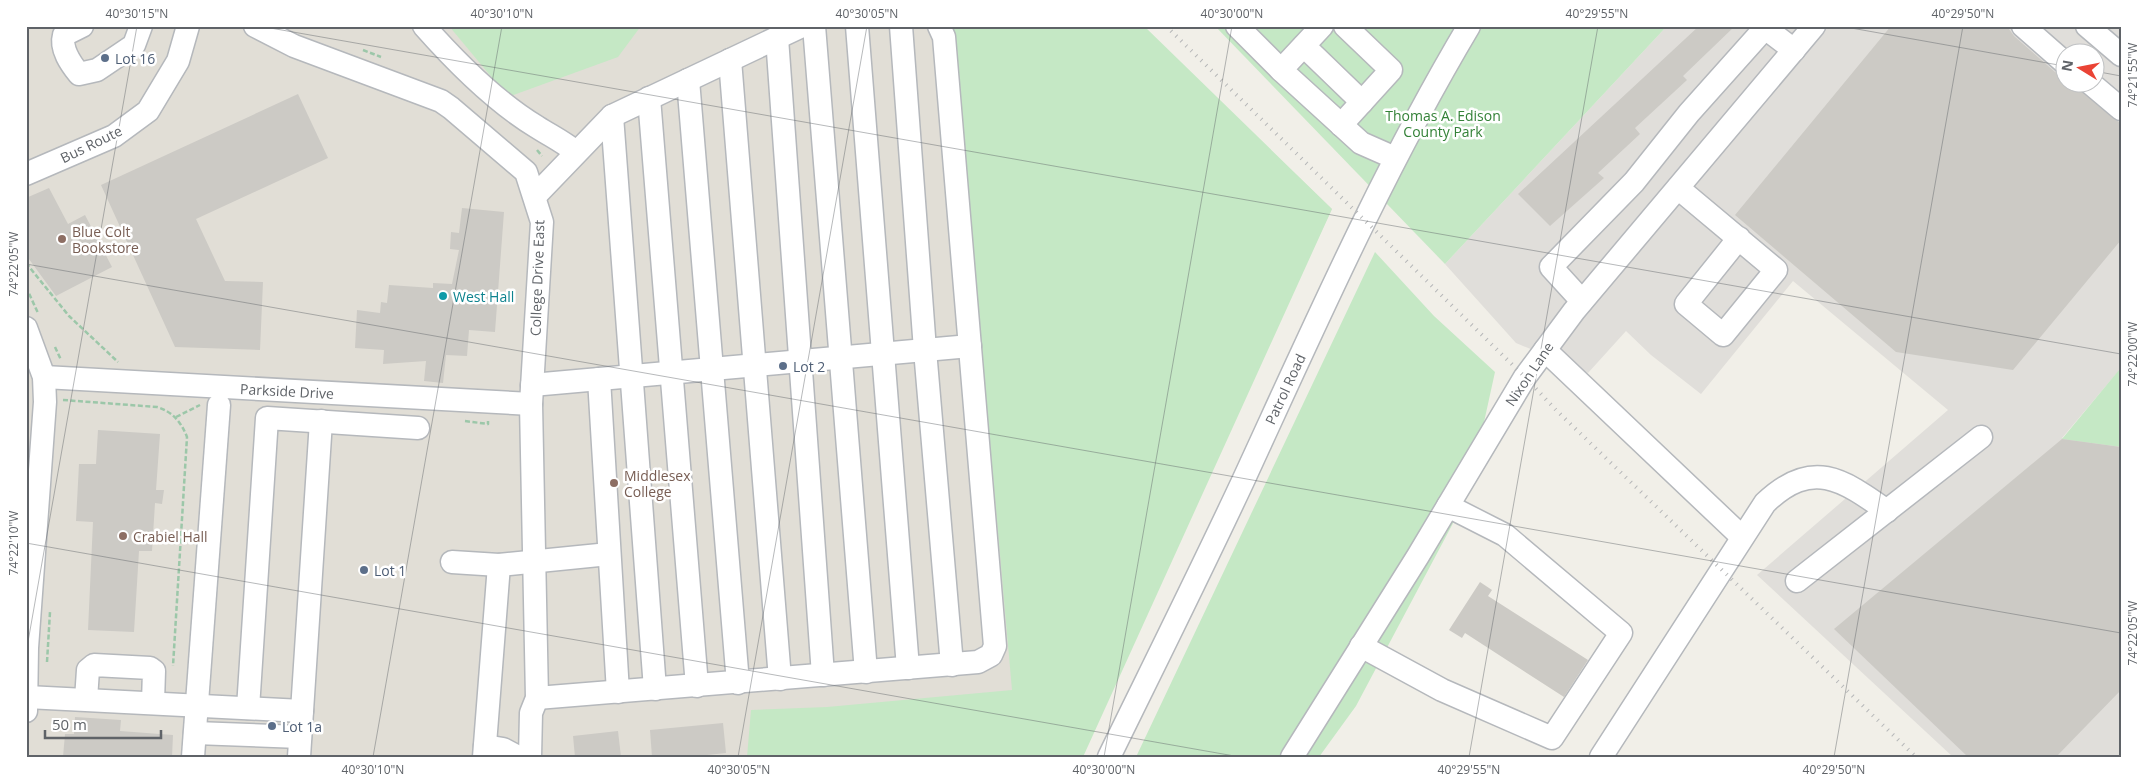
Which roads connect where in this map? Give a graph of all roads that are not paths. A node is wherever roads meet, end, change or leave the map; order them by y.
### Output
1 (82, 26) edge
2 (141, 26) edge
3 (188, 26) edge
4 (255, 26) edge
5 (424, 26) edge
6 (802, 26) edge
7 (814, 26) edge
8 (857, 26) edge
9 (901, 26) edge
10 (939, 26) edge
11 (1237, 26) edge
12 (1322, 26) edge
13 (1345, 26) edge
14 (1469, 26) edge
15 (1814, 26) edge
16 (2023, 26) edge
17 (2087, 26) edge
18 (777, 38) junction
19 (1304, 46) junction
20 (1794, 50) junction
21 (2054, 53) edge
22 (2121, 55) edge
23 (730, 60) junction
24 (1281, 70) junction
25 (688, 80) junction
26 (2101, 92) edge
27 (649, 98) junction
28 (1362, 102) junction
29 (2121, 109) edge
30 (612, 116) junction
31 (1341, 125) junction
32 (576, 152) junction
33 (1395, 158) junction
34 (26, 174) edge
35 (1678, 188) junction
36 (535, 196) junction
37 (1739, 238) dead end
38 (1582, 301) junction
39 (26, 328) edge
40 (970, 346) junction
41 (925, 350) junction
42 (1545, 350) junction
43 (882, 355) junction
44 (841, 358) junction
45 (800, 362) junction
46 (755, 365) junction
47 (712, 369) junction
48 (670, 373) junction
49 (631, 376) junction
50 (44, 378) junction
51 (599, 379) junction
52 (532, 394) junction
53 (219, 405) road end
54 (321, 421) junction
55 (418, 428) dead end
56 (1981, 437) dead end
57 (1448, 506) junction
58 (31, 507) edge
59 (1887, 511) junction
60 (1742, 538) junction
61 (609, 554) junction
62 (534, 561) junction
63 (452, 562) dead end
64 (499, 565) junction
65 (1797, 581) dead end
66 (1361, 646) junction
67 (26, 648) edge
68 (952, 664) junction
69 (908, 668) junction
70 (866, 672) junction
71 (823, 675) junction
72 (780, 679) junction
73 (738, 682) junction
74 (697, 686) junction
75 (655, 690) junction
76 (618, 692) junction
77 (537, 698) junction
78 (86, 700) junction
79 (153, 702) junction
80 (27, 704) edge
81 (198, 704) junction
82 (248, 708) junction
83 (302, 711) junction
84 (194, 733) junction
85 (537, 746) edge
86 (300, 747) edge
87 (485, 751) edge
88 (193, 757) edge
89 (518, 757) edge
90 (1109, 757) edge
91 (1292, 757) edge
92 (1601, 757) edge

1 - 2 street
3 - 34 street, Bus Route
4 - 36 street, College Drive East
5 - 32 street
6 - 18 street
7 - 44 street
8 - 43 street
9 - 41 street
10 - 40 street
11 - 24 street
12 - 19 street
13 - 28 street
14 - 33 street, Patrol Road
15 - 20 street, Nixon Lane
16 - 21 street
17 - 22 street
18 - 23 street
18 - 45 street
19 - 24 street
19 - 28 street
20 - 35 street, Nixon Lane
20 - 38 street
23 - 25 street
23 - 46 street
24 - 31 street
25 - 27 street
25 - 47 street
26 - 29 street
27 - 30 street
27 - 48 street
28 - 31 street
30 - 32 street
30 - 49 street
31 - 33 street
32 - 36 street
33 - 90 street, Patrol Road
35 - 37 street
35 - 38 street, Nixon Lane
36 - 52 street, College Drive East
38 - 42 street, Nixon Lane
39 - 50 street
40 - 41 street, Parkside Drive
40 - 68 street
41 - 43 street, Parkside Drive
41 - 68 street
42 - 57 street, Nixon Lane
42 - 60 street
43 - 44 street, Parkside Drive
43 - 69 street
44 - 45 street, Parkside Drive
44 - 70 street
45 - 46 street, Parkside Drive
45 - 71 street
46 - 47 street, Parkside Drive
46 - 72 street
47 - 48 street, Parkside Drive
47 - 73 street
48 - 49 street, Parkside Drive
48 - 74 street
49 - 51 street, Parkside Drive
49 - 75 street
50 - 52 street, Parkside Drive
50 - 58 street
51 - 52 street, Parkside Drive
51 - 61 street
52 - 62 street, College Drive East
53 - 81 street
54 - 55 street
54 - 82 street
54 - 83 street
56 - 59 street
57 - 66 street, Nixon Lane
57 - 66 street
58 - 67 street
59 - 60 street
59 - 65 street
60 - 92 street
61 - 62 street
61 - 76 street
62 - 64 street
62 - 77 street, College Drive East
63 - 64 street
64 - 87 street
66 - 91 street, Nixon Lane
67 - 80 street
68 - 69 street
69 - 70 street
70 - 71 street
71 - 72 street
72 - 73 street
73 - 74 street
74 - 75 street
75 - 76 street
76 - 77 street
77 - 85 street, College Drive East
78 - 79 street
78 - 79 street
78 - 80 street
79 - 81 street
81 - 82 street
81 - 84 street
82 - 83 street
83 - 86 street
84 - 86 street
84 - 88 street
87 - 89 street

